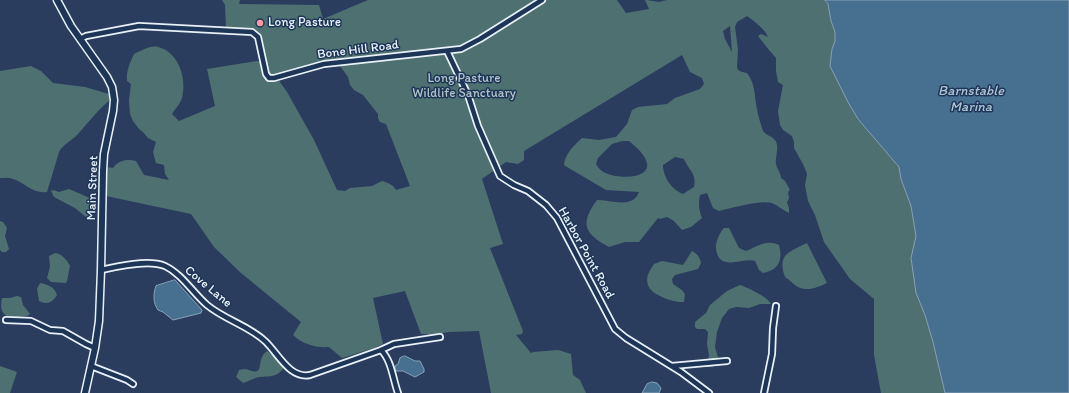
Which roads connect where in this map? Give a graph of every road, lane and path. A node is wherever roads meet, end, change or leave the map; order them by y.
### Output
1 (56, 0) edge
2 (542, 0) edge
3 (80, 39) junction
4 (447, 51) junction
5 (102, 270) junction
6 (776, 306) dead end
7 (6, 320) dead end
8 (440, 337) dead end
9 (95, 348) junction
10 (381, 350) junction
11 (727, 361) dead end
12 (91, 366) junction
13 (672, 366) junction
14 (133, 384) dead end
15 (85, 393) edge
16 (398, 393) edge
17 (709, 393) edge
18 (764, 393) edge

1 - 3 main road, Main Street
2 - 4 street, Bone Hill Road
3 - 4 street, Bone Hill Road
3 - 5 main road, Main Street
4 - 13 street, Harbor Point Road
5 - 9 main road, Main Street
5 - 10 street, Cove Lane
6 - 18 street
7 - 9 street
8 - 10 street
9 - 12 main road, Main Street
10 - 16 street
11 - 13 street
12 - 14 street
12 - 15 main road, Main Street
13 - 17 street, Harbor Point Road

